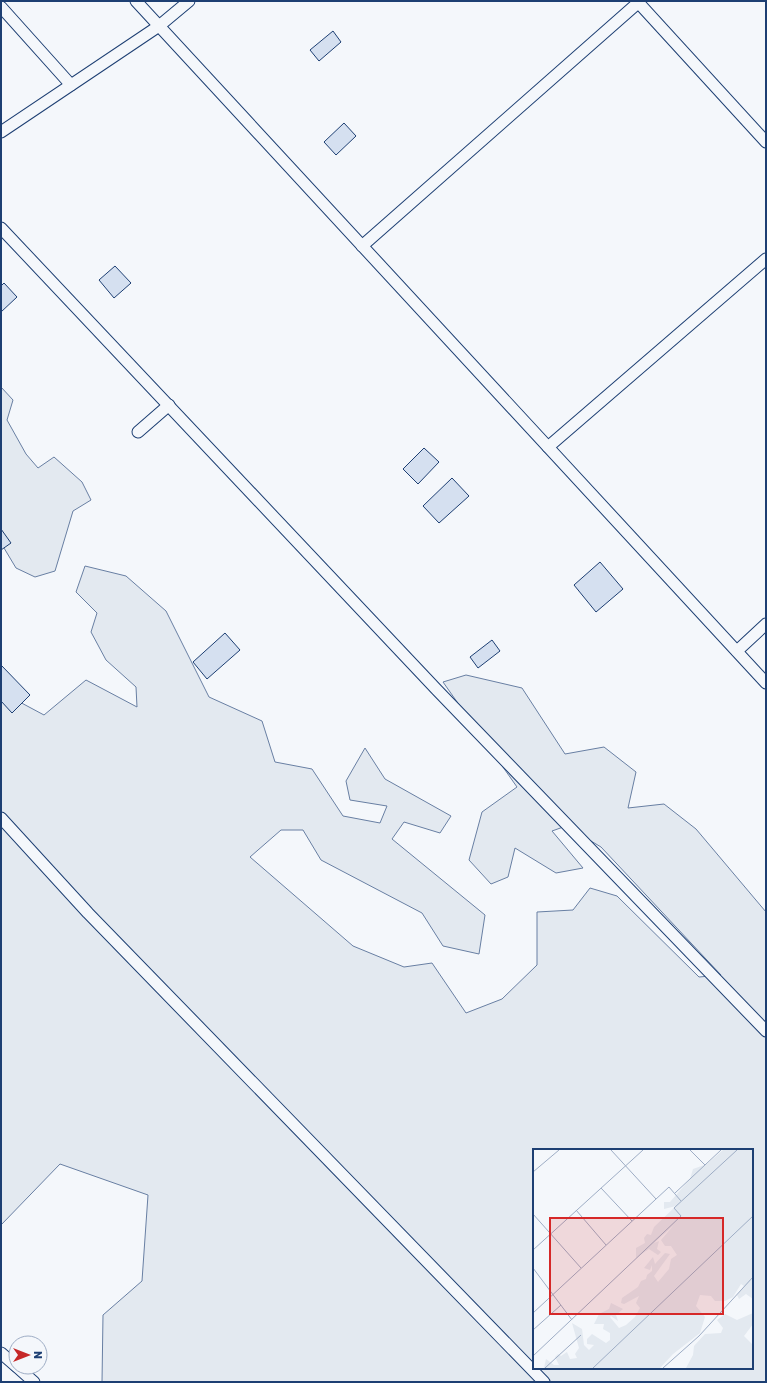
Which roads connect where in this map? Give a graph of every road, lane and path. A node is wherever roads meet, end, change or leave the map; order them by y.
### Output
1 (136, 1) edge
2 (189, 1) edge
3 (638, 1) edge
4 (1, 7) edge
5 (159, 26) junction
6 (71, 85) junction
7 (1, 132) edge
8 (766, 142) edge
9 (1, 228) edge
10 (362, 246) junction
11 (766, 259) edge
12 (169, 405) junction
13 (138, 432) dead end
14 (548, 447) junction
15 (766, 624) edge
16 (737, 651) junction
17 (766, 683) edge
18 (1, 818) edge
19 (766, 1031) edge
20 (26, 1375) edge
21 (34, 1382) edge
22 (544, 1382) edge

1 - 5 lane
2 - 5 lane
3 - 8 lane
3 - 10 lane
4 - 6 lane
5 - 6 lane
5 - 10 lane
6 - 7 lane
9 - 12 lane
10 - 14 lane
11 - 14 lane
12 - 13 lane
12 - 19 lane
14 - 16 lane
15 - 16 lane
16 - 17 lane
18 - 22 lane
20 - 21 lane

